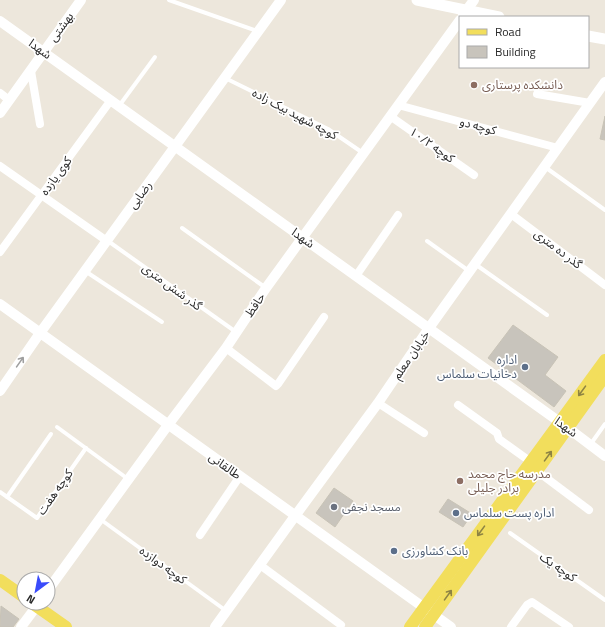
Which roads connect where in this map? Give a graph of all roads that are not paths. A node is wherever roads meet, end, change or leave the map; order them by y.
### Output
1 (81, 0) edge
2 (169, 0) edge
3 (281, 0) edge
4 (417, 0) edge
5 (474, 0) edge
6 (464, 14) edge
7 (487, 16) edge
8 (0, 21) edge
9 (459, 21) edge
10 (258, 31) junction
11 (589, 36) edge
12 (605, 39) edge
13 (44, 52) junction
14 (156, 57) dead end
15 (31, 70) junction
16 (225, 78) junction
17 (605, 82) edge
18 (0, 94) edge
19 (537, 94) dead end
20 (9, 100) junction
21 (115, 103) junction
22 (590, 103) junction
23 (398, 105) junction
24 (0, 113) edge
25 (390, 116) junction
26 (40, 124) dead end
27 (175, 146) junction
28 (558, 148) junction
29 (363, 153) junction
30 (0, 166) edge
31 (544, 166) junction
32 (474, 175) dead end
33 (42, 195) junction
34 (605, 210) edge
35 (511, 214) junction
36 (398, 215) dead end
37 (182, 228) dead end
38 (302, 238) junction
39 (107, 240) junction
40 (427, 241) dead end
41 (0, 252) edge
42 (472, 268) junction
43 (85, 271) junction
44 (356, 276) junction
45 (605, 285) edge
46 (266, 288) junction
47 (0, 304) edge
48 (547, 315) dead end
49 (324, 317) dead end
50 (162, 322) dead end
51 (429, 328) junction
52 (40, 333) junction
53 (236, 333) junction
54 (226, 348) junction
55 (605, 360) edge
56 (605, 376) edge
57 (0, 391) edge
58 (378, 403) junction
59 (458, 405) dead end
60 (168, 424) junction
61 (605, 424) edge
62 (564, 425) junction
63 (58, 427) dead end
64 (424, 433) dead end
65 (51, 434) dead end
66 (590, 445) junction
67 (86, 448) junction
68 (605, 456) edge
69 (534, 467) junction
70 (240, 476) junction
71 (128, 479) junction
72 (0, 492) edge
73 (7, 497) junction
74 (589, 510) dead end
75 (295, 516) junction
76 (99, 519) junction
77 (510, 533) dead end
78 (200, 535) dead end
79 (260, 565) junction
80 (56, 579) edge
81 (0, 580) edge
82 (16, 591) edge
83 (605, 600) edge
84 (31, 611) edge
85 (45, 611) edge
86 (226, 611) junction
87 (429, 612) junction
88 (341, 625) dead end
89 (21, 627) edge
90 (66, 627) edge
91 (215, 627) edge
92 (410, 627) edge
93 (425, 627) edge
94 (450, 627) edge
95 (511, 627) edge
96 (569, 627) edge

1 - 13 street, بهشتی
2 - 10 lane
3 - 10 street, رضایی
4 - 6 main road
5 - 6 street
6 - 7 main road
8 - 13 street, شهدا
9 - 23 street, حافظ
10 - 16 street, رضایی
11 - 12 main road
13 - 15 street, بهشتی
13 - 21 street, شهدا
14 - 21 lane
15 - 20 street, بهشتی
15 - 26 street
16 - 27 street, رضایی
16 - 29 lane, کوچه شهید بیک زاده
17 - 22 street, خیابان معلم
18 - 20 street
19 - 22 street
20 - 24 street, بهشتی
21 - 27 street, شهدا
21 - 33 street, کوی یازده
22 - 28 street, خیابان معلم
23 - 25 street, حافظ
23 - 28 street, کوچه دو
25 - 29 street, حافظ
25 - 32 street, کوچه ۱۰/۲
27 - 38 street, شهدا
27 - 39 street, رضایی
28 - 31 street, خیابان معلم
29 - 38 street, حافظ
30 - 33 street
31 - 34 lane
31 - 35 street, خیابان معلم
33 - 39 street
33 - 41 street, کوی یازده
35 - 42 street, خیابان معلم
35 - 45 street, گذر ده متری
36 - 44 street
37 - 46 lane
38 - 44 street, شهدا
38 - 46 street, حافظ
39 - 43 street, رضایی
39 - 53 lane, گذر شش متری
40 - 42 lane
42 - 48 lane
42 - 51 street, خیابان معلم
43 - 50 lane
43 - 52 street, رضایی
44 - 51 street, شهدا
46 - 53 street, حافظ
47 - 52 street, طالقانی
49 - 54 street
51 - 58 street, خیابان معلم
51 - 62 street, شهدا
57 -> 52 street, رضایی
52 - 60 street, طالقانی
53 - 54 street, حافظ
54 - 60 street, حافظ
55 -> 62 main road
56 - 62 main road
58 - 64 street
58 - 75 street, خیابان معلم
59 - 69 street
60 - 70 street, طالقانی
60 - 71 street, حافظ
61 - 66 lane
62 - 66 street, شهدا
62 - 69 main road
63 - 67 lane
65 - 73 lane
66 - 68 street, شهدا
67 - 71 lane
67 - 73 lane, کوچه هفت
69 - 74 street
69 - 87 main road
70 - 75 street, طالقانی
70 - 78 street
71 - 76 street, حافظ
72 - 73 lane, کوچه هفت
75 - 79 street, خیابان معلم
75 - 87 street, طالقانی
76 - 80 street, حافظ
76 - 86 lane, کوچه دوازده
77 - 83 lane, کوچه یک
79 - 86 street, خیابان معلم
79 - 88 street
81 - 82 main road
84 - 89 street
85 - 90 main road
86 - 91 street, خیابان معلم
87 - 92 main road
87 - 93 main road
87 - 94 street, طالقانی
95 - 96 street

